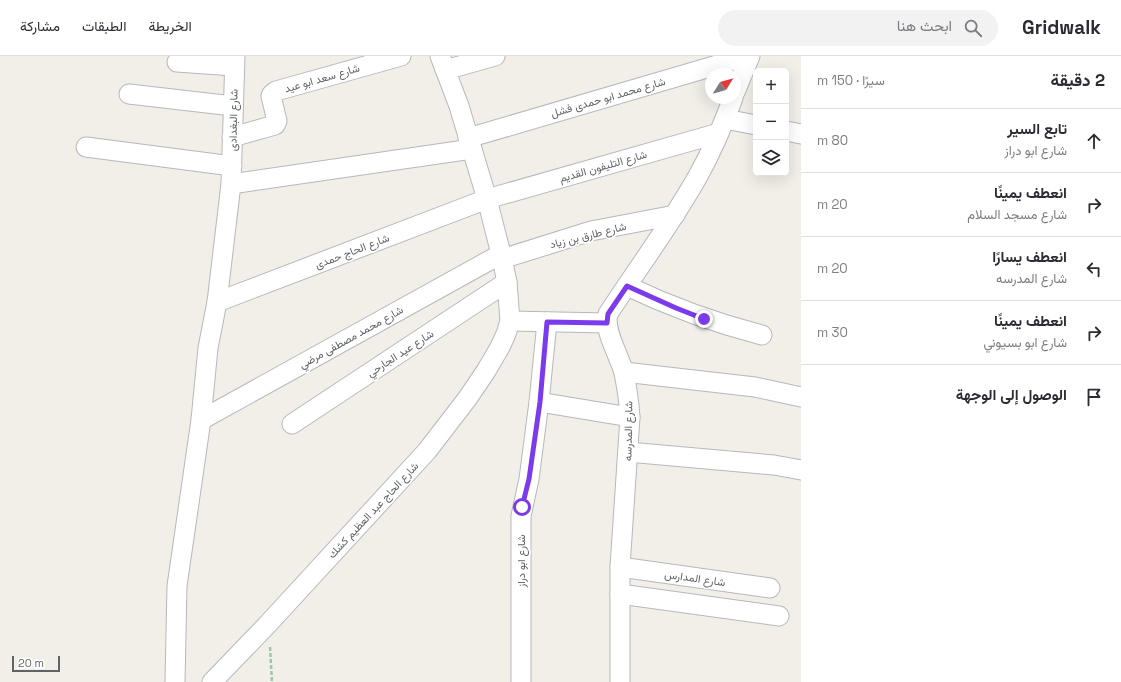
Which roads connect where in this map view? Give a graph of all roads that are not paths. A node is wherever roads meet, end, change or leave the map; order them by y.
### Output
1 (401, 56) edge
2 (495, 56) edge
3 (749, 56) edge
4 (237, 59) edge
5 (177, 62) dead end
6 (708, 62) edge
7 (442, 63) edge
8 (741, 77) edge
9 (130, 94) dead end
10 (731, 104) edge
11 (233, 106) junction
12 (722, 126) junction
13 (753, 126) edge
14 (789, 132) edge
15 (801, 134) edge
16 (232, 137) junction
17 (470, 144) junction
18 (86, 148) dead end
19 (231, 175) junction
20 (487, 199) junction
21 (675, 215) junction
22 (501, 256) junction
23 (507, 282) junction
24 (627, 286) junction
25 (217, 302) junction
26 (510, 321) junction
27 (547, 322) junction
28 (607, 323) junction
29 (762, 335) dead end
30 (624, 372) junction
31 (801, 397) edge
32 (540, 402) junction
33 (630, 417) junction
34 (201, 420) junction
35 (292, 424) dead end
36 (628, 452) junction
37 (801, 470) edge
38 (620, 567) junction
39 (770, 588) dead end
40 (620, 594) junction
41 (779, 616) dead end
42 (175, 682) edge
43 (212, 682) edge
44 (521, 682) edge
45 (620, 682) edge

1 - 16 street, شارع سعد ابو عيد
2 - 7 street
3 - 6 street, شارع محمد ابو حمدى فشل
3 - 8 street
4 - 5 street
4 - 11 street, شارع البغدادى
6 - 17 street, شارع محمد ابو حمدى فشل
7 - 17 street
9 - 11 street
10 - 12 street
11 - 16 street, شارع البغدادى
12 - 13 street
12 - 20 street, شارع التليفون القديم
12 - 21 street
14 - 15 street
16 - 19 street, شارع البغدادى
17 - 19 street, شارع محمد ابو حمدى فشل
17 - 20 street
18 - 19 street, شارع محمد ابو حمدى فشل
19 - 25 street, شارع البغدادى
20 - 22 street
20 - 25 street, شارع الحاج حمدى
21 - 22 street, شارع طارق بن زياد
21 - 24 street
22 - 23 street
22 - 34 street, شارع محمد مصطفى مرضي
23 - 26 street
23 - 35 street, شارع عيد الجارحي
24 - 28 street
24 - 29 street
25 - 34 street, شارع البغدادى
26 - 27 street
26 - 43 street, شارع الحاج عبد العظيم كشك
27 - 28 street
27 - 32 street, شارع ابو دراز
28 - 30 street, شارع المدرسه
30 - 31 street
30 - 33 street, شارع المدرسه
32 - 33 street
32 - 44 street, شارع ابو دراز
33 - 36 street, شارع المدرسه
34 - 42 street, شارع البغدادى
36 - 37 street
36 - 38 street, شارع المدرسه
38 - 39 street, شارع المدارس
38 - 40 street, شارع المدرسه
40 - 41 street
40 - 45 street, شارع المدرسه

